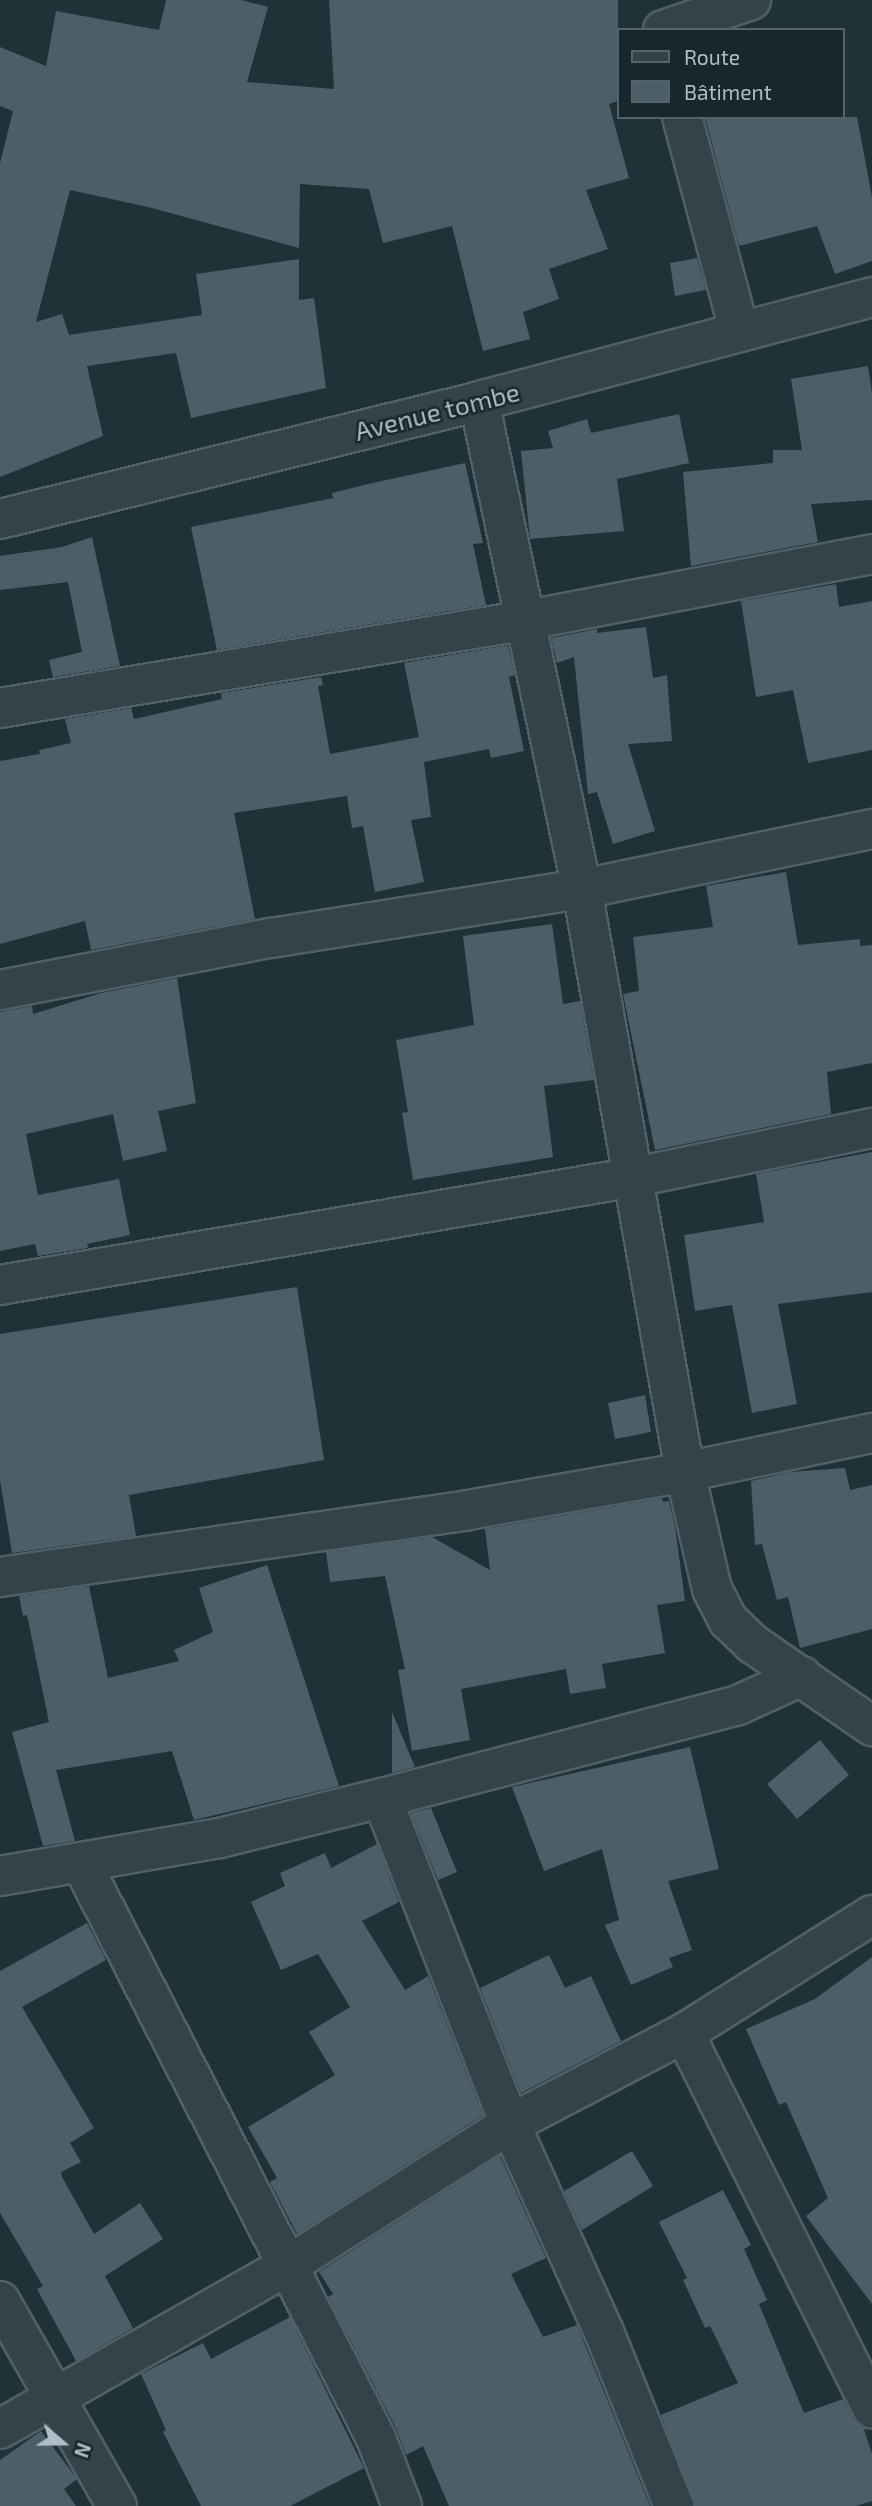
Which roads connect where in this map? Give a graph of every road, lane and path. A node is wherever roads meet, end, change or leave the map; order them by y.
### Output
1 (650, 0) edge
2 (751, 0) edge
3 (657, 28) edge
4 (669, 28) edge
5 (682, 119) edge
6 (872, 297) edge
7 (739, 330) junction
8 (479, 401) junction
9 (0, 519) edge
10 (872, 554) edge
11 (527, 620) junction
12 (0, 708) edge
13 (872, 829) edge
14 (582, 890) junction
15 (0, 990) edge
16 (872, 1128) edge
17 (635, 1177) junction
18 (0, 1285) edge
19 (872, 1433) edge
20 (685, 1472) junction
21 (0, 1577) edge
22 (802, 1676) junction
23 (872, 1726) edge
24 (382, 1798) junction
25 (82, 1864) junction
26 (0, 1875) edge
27 (872, 1915) edge
28 (684, 2033) junction
29 (510, 2124) junction
30 (287, 2266) junction
31 (0, 2301) edge
32 (869, 2393) edge
33 (53, 2397) junction
34 (0, 2429) edge
35 (117, 2506) edge
36 (402, 2506) edge
37 (674, 2506) edge

1 - 3 street
2 - 4 street
5 - 7 street
6 - 7 street, Avenue tombe
7 - 8 street, Avenue tombe
8 - 9 street, Avenue tombe
8 - 11 street
10 - 11 street
11 - 12 street
11 - 14 street
13 - 14 street
14 - 15 street
14 - 17 street
16 - 17 street
17 - 18 street
17 - 20 street
19 - 20 street
20 - 21 street
20 - 22 street
22 - 23 street
22 - 24 street
24 - 25 street
24 - 29 street
25 - 26 street
25 - 30 street
27 - 28 street
28 - 29 street
28 - 32 street
29 - 30 street
29 - 37 street
30 - 33 street
30 - 36 street
31 - 33 street
33 - 34 street
33 - 35 street

